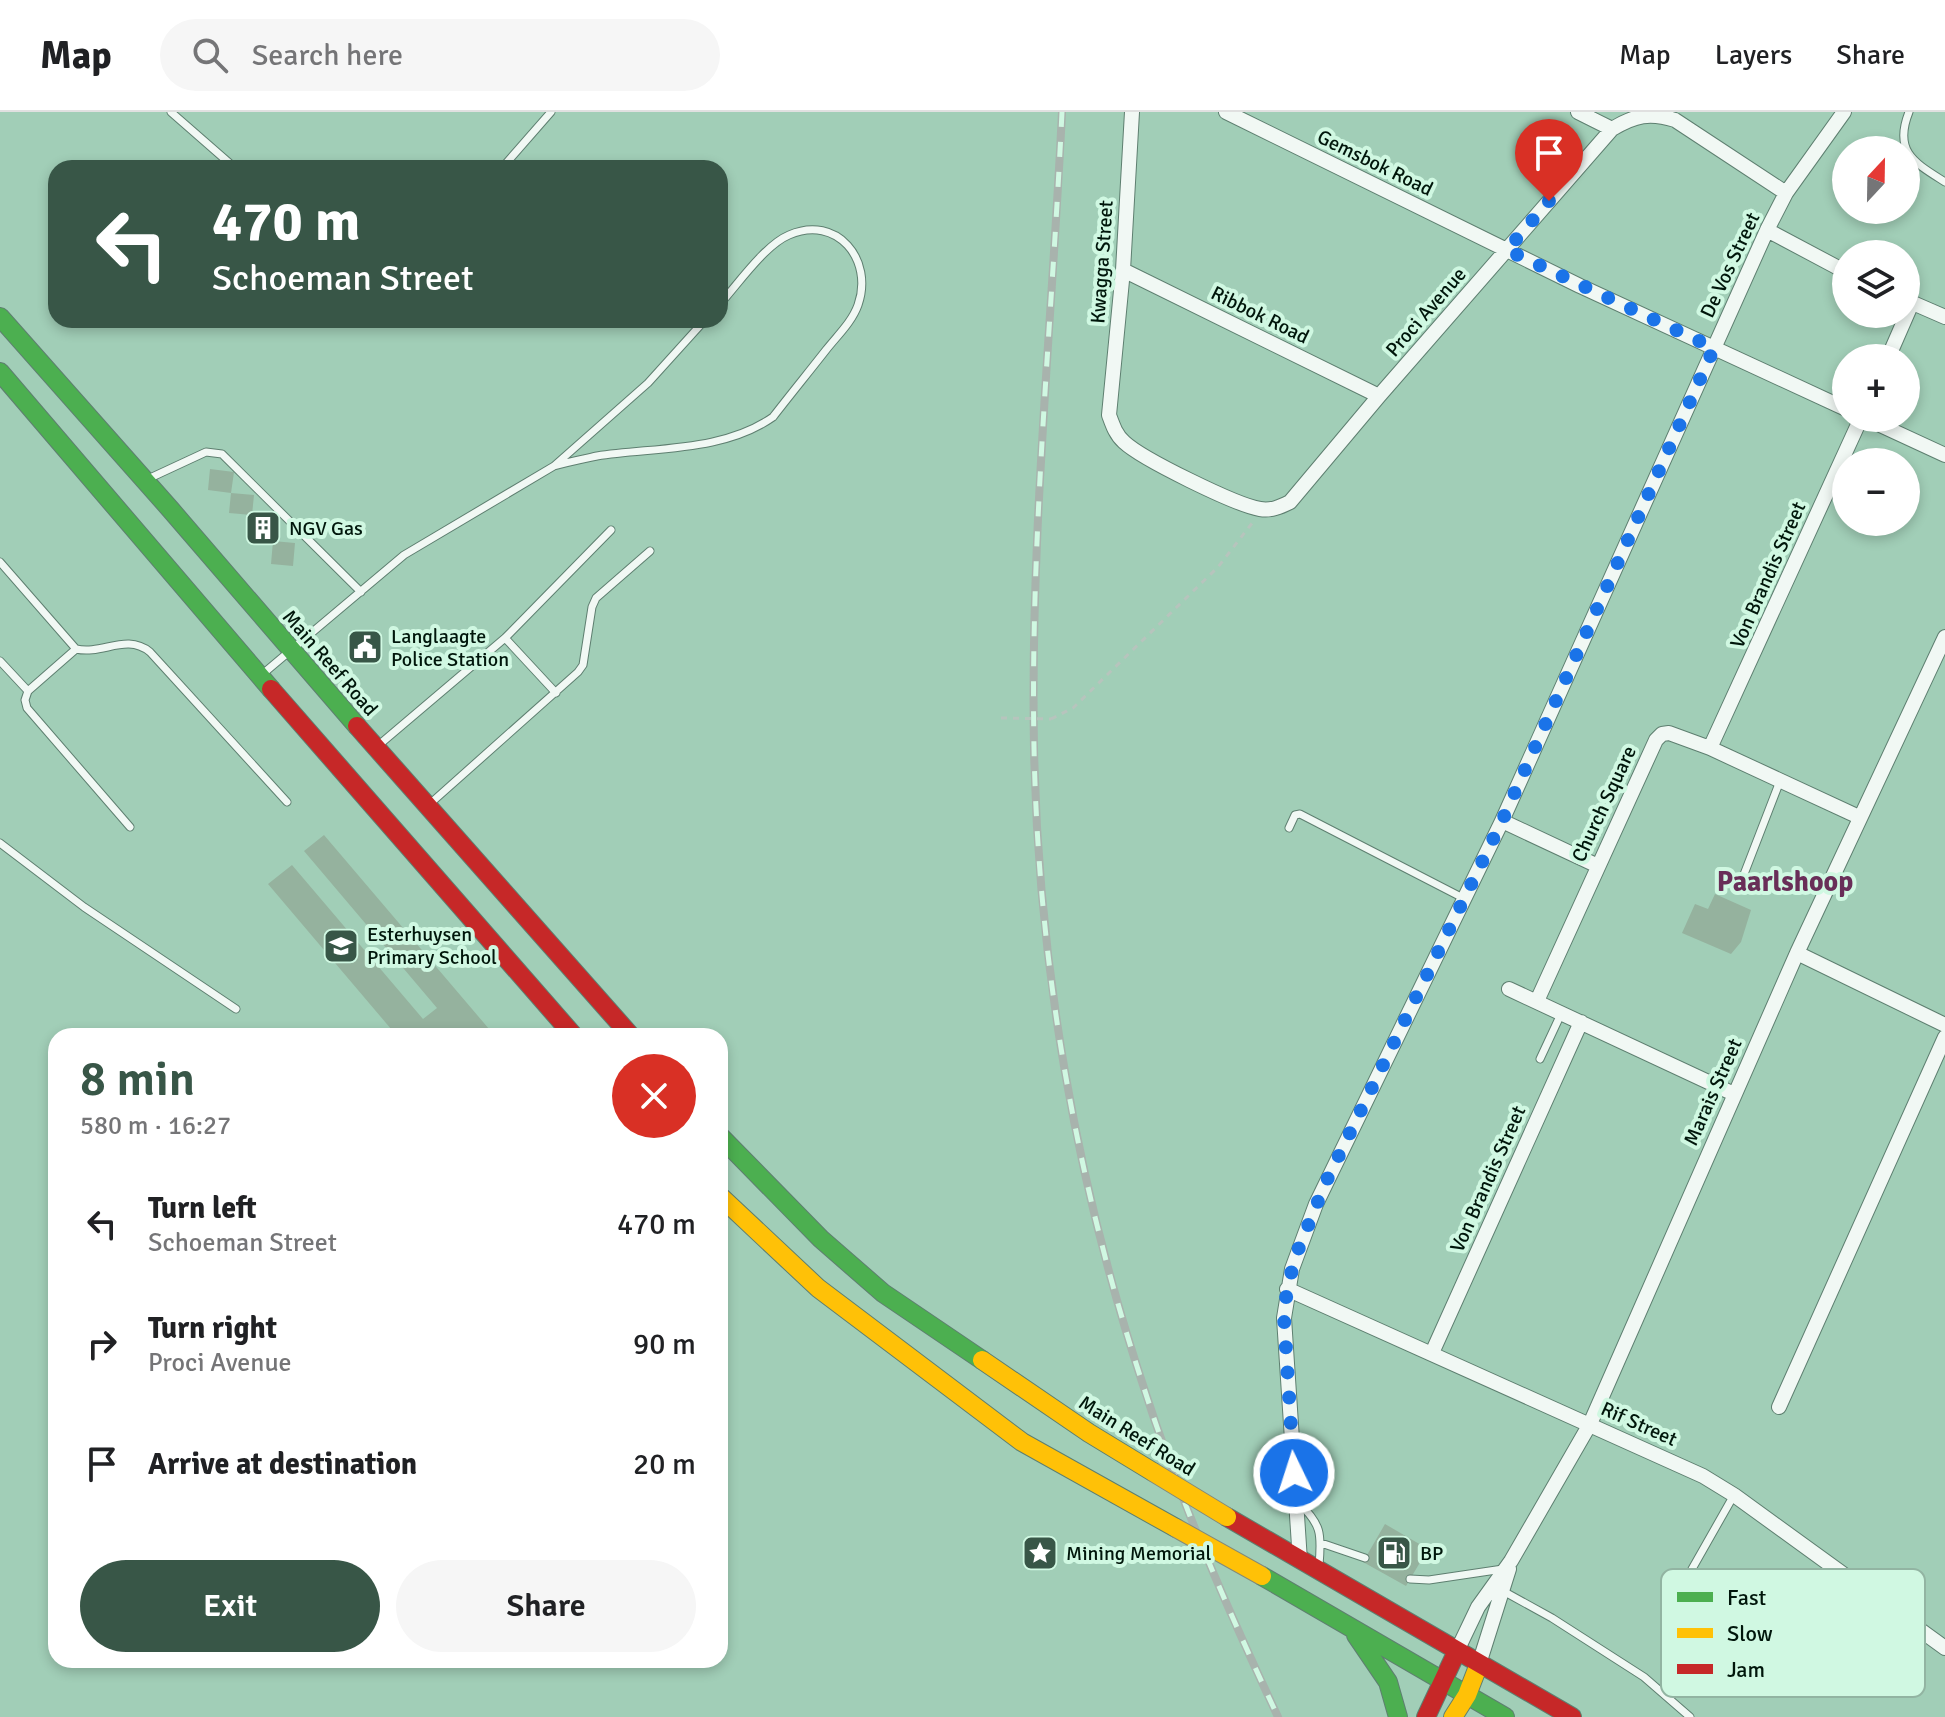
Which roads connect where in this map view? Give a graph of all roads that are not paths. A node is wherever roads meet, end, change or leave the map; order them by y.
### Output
1 (171, 112) edge
2 (551, 112) edge
3 (1132, 112) edge
4 (1226, 112) edge
5 (1578, 112) edge
6 (1844, 112) edge
7 (1909, 112) edge
8 (1612, 129) junction
9 (226, 160) edge
10 (509, 160) edge
11 (1945, 182) edge
12 (1786, 193) junction
13 (1767, 230) junction
14 (1507, 250) junction
15 (1832, 265) edge
16 (1123, 270) junction
17 (728, 295) edge
18 (1920, 307) edge
19 (0, 317) edge
20 (1945, 317) edge
21 (698, 328) edge
22 (1714, 348) junction
23 (0, 372) edge
24 (1379, 396) junction
25 (1832, 403) edge
26 (1857, 432) edge
27 (1894, 432) edge
28 (1945, 455) edge
29 (554, 466) junction
30 (144, 481) junction
31 (1243, 504) joint
32 (611, 530) dead end
33 (650, 551) dead end
34 (0, 562) edge
35 (361, 592) junction
36 (1945, 637) edge
37 (505, 638) junction
38 (76, 649) junction
39 (290, 651) junction
40 (0, 661) edge
41 (260, 676) junction
42 (28, 691) junction
43 (556, 693) junction
44 (1710, 748) junction
45 (368, 764) junction
46 (1780, 781) junction
47 (287, 802) dead end
48 (427, 807) junction
49 (1859, 817) junction
50 (1502, 821) junction
51 (130, 827) dead end
52 (1289, 828) dead end
53 (428, 837) junction
54 (0, 843) edge
55 (1598, 866) junction
56 (1741, 882) dead end
57 (1465, 899) junction
58 (1797, 953) junction
59 (1509, 989) dead end
60 (1537, 1001) junction
61 (236, 1009) dead end
62 (1561, 1012) junction
63 (1581, 1022) junction
64 (1945, 1025) edge
65 (568, 1028) edge
66 (623, 1028) edge
67 (1945, 1037) edge
68 (1540, 1059) dead end
69 (1734, 1094) junction
70 (728, 1144) edge
71 (728, 1204) edge
72 (1287, 1289) junction
73 (1432, 1353) junction
74 (1779, 1407) dead end
75 (1590, 1424) junction
76 (1734, 1495) junction
77 (1296, 1500) junction
78 (1321, 1543) junction
79 (1365, 1558) dead end
80 (1300, 1562) junction
81 (1509, 1566) junction
82 (1692, 1569) dead end
83 (1836, 1569) edge
84 (1319, 1572) junction
85 (1410, 1579) dead end
86 (1503, 1591) junction
87 (1346, 1624) junction
88 (1925, 1633) edge
89 (1945, 1648) edge
90 (1457, 1651) junction
91 (1479, 1664) junction
92 (1443, 1683) junction
93 (1661, 1692) edge
94 (1467, 1695) junction
95 (1667, 1697) edge
96 (1398, 1717) edge
97 (1426, 1717) edge
98 (1453, 1717) edge
99 (1505, 1717) edge
100 (1572, 1717) edge
101 (1690, 1717) edge

1 - 9 lane
2 - 10 lane
3 - 16 street, Kwagga Street
4 - 14 street, Gemsbok Road
5 - 8 street
6 - 12 street, De Vos Street
7 - 11 lane
8 - 12 street, Proci Avenue
8 - 14 street, Proci Avenue
12 - 13 street, De Vos Street
13 - 15 street
13 - 22 street, De Vos Street
14 - 22 street, Gemsbok Road
14 - 24 street, Proci Avenue
16 - 24 street, Ribbok Road
16 - 31 street, Kwagga Street
17 - 29 lane
18 - 20 street
19 - 30 main road, Main Reef Road
21 - 29 lane
22 - 25 street, Gemsbok Road
22 - 50 street, De Vos Street
23 - 41 main road, Main Reef Road
24 - 31 street, Proci Avenue
26 - 44 street, Von Brandis Street
27 - 28 street
29 - 35 lane
30 - 35 lane
30 - 39 main road, Main Reef Road
32 - 37 lane
33 - 43 lane
34 - 38 lane
35 - 39 lane
36 - 49 street, Marais Street
37 - 43 lane
37 - 45 lane
38 - 42 lane
38 - 47 lane
39 - 41 lane
39 - 45 main road, Main Reef Road
40 - 42 lane
41 - 45 main road, Main Reef Road
42 - 51 lane
43 - 48 lane
44 - 46 street, Church Square
44 - 55 street, Church Square
45 - 48 main road, Main Reef Road
45 - 53 main road, Main Reef Road
46 - 49 street, Church Square
46 - 56 lane
48 - 53 main road, Main Reef Road
49 - 58 street, Marais Street
50 - 55 street
50 - 57 street, De Vos Street
52 - 57 lane
53 - 65 main road, Main Reef Road
53 - 66 main road, Main Reef Road
54 - 61 lane
55 - 60 street, Church Square
57 - 72 street, De Vos Street
58 - 64 street
58 - 69 street, Marais Street
59 - 60 street
60 - 62 street
62 - 63 street
62 - 68 lane
63 - 69 street
63 - 73 street, Von Brandis Street
67 - 74 street
69 - 75 street, Marais Street
70 - 80 main road, Main Reef Road, bridge
71 - 87 main road, bridge
72 - 73 street, Rif Street
72 - 77 street, De Vos Street
73 - 75 street, Rif Street
75 - 76 street, Rif Street
75 - 81 street, Marais Street
76 - 82 lane
76 - 83 street, Rif Street
77 - 78 lane
77 - 80 street, De Vos Street
78 - 79 lane
78 - 84 lane
80 - 84 main road, Main Reef Road
81 - 85 lane
81 - 86 street, Marais Street
81 - 90 street, Marais Street
84 - 90 main road, Main Reef Road
86 - 91 street, Marais Street
86 - 93 lane
87 - 92 main road
87 - 96 main road
88 - 89 street, Rif Street
90 - 91 main road, Main Reef Road
90 - 92 main road
91 - 94 main road
91 - 100 main road, Main Reef Road
92 - 94 main road
92 - 97 main road
94 - 98 main road
94 - 99 main road
95 - 101 lane

